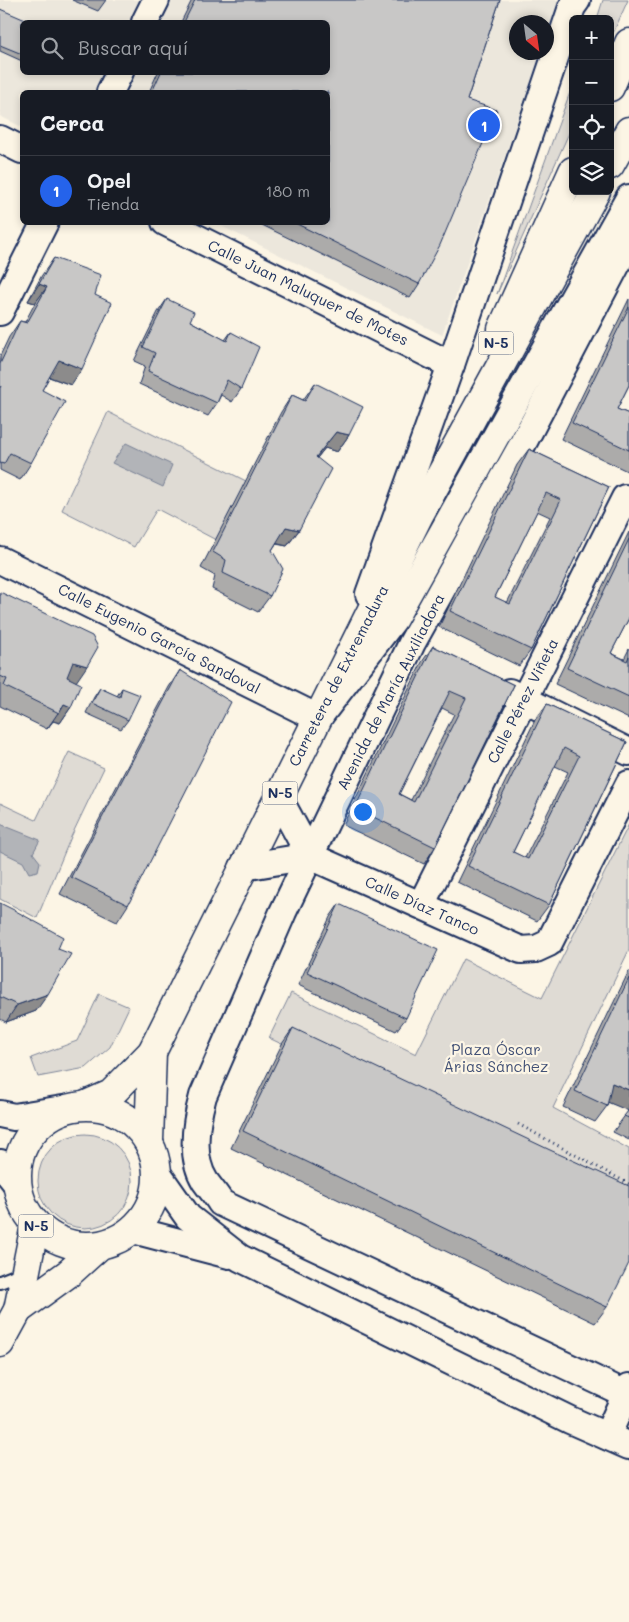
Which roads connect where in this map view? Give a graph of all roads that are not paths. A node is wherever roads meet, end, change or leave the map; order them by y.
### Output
1 (156, 0) edge
2 (576, 0) edge
3 (146, 20) edge
4 (629, 43) edge
5 (118, 75) edge
6 (614, 78) edge
7 (111, 90) edge
8 (629, 131) edge
9 (0, 139) edge
10 (20, 149) edge
11 (614, 158) edge
12 (569, 180) edge
13 (594, 195) edge
14 (629, 198) edge
15 (44, 225) edge
16 (171, 225) edge
17 (628, 242) edge
18 (0, 312) edge
19 (451, 365) junction
20 (600, 486) edge
21 (627, 499) edge
22 (419, 515) junction
23 (0, 560) edge
24 (412, 644) junction
25 (437, 656) edge
26 (340, 674) junction
27 (488, 682) edge
28 (524, 699) junction
29 (318, 718) junction
30 (629, 752) edge
31 (629, 784) edge
32 (278, 797) junction
33 (310, 856) junction
34 (243, 867) junction
35 (421, 905) junction
36 (152, 1052) junction
37 (75, 1107) junction
38 (0, 1114) edge
39 (148, 1142) junction
40 (8, 1173) edge
41 (157, 1173) junction
42 (35, 1225) junction
43 (133, 1230) junction
44 (99, 1246) junction
45 (240, 1258) junction
46 (25, 1272) junction
47 (0, 1282) edge
48 (18, 1310) junction
49 (0, 1344) edge
50 (627, 1391) edge
51 (618, 1441) edge

1 - 3 street
2 - 19 street
4 - 6 highway
5 - 7 street
8 - 11 highway
9 - 10 street
12 - 22 highway, Carretera de Extremadura / N-5
13 - 22 highway, Carretera de Extremadura / N-5
14 - 29 street
15 - 18 street
16 - 19 street, Calle Juan Maluquer de Motes
17 - 24 street, Avenida de María Auxiliadora
19 - 26 street
20 - 21 street
21 - 28 street, Calle Pérez Viñeta
22 - 26 highway, Carretera de Extremadura / N-5
23 - 29 street, Calle Eugenio García Sandoval
24 - 25 street
24 - 33 street, Avenida de María Auxiliadora
26 - 29 highway, Carretera de Extremadura / N-5
27 - 28 street
28 - 30 street
28 - 35 street, Calle Pérez Viñeta
29 - 32 highway, Carretera de Extremadura / N-5
31 - 35 street, Calle Díaz Tanco
32 - 33 street
32 - 34 highway, Carretera de Extremadura / N-5
33 - 34 street
33 - 35 street, Calle Díaz Tanco
33 - 50 street, Avenida de María Auxiliadora
34 - 36 highway, Carretera de Extremadura / N-5
36 - 37 highway, Carretera de Extremadura / N-5
36 - 39 highway, Carretera de Extremadura / N-5
37 - 38 street
37 - 39 highway, Carretera de Extremadura / N-5
37 - 40 highway, Carretera de Extremadura / N-5
39 - 41 highway, Carretera de Extremadura / N-5
40 - 42 highway, Carretera de Extremadura / N-5
41 - 43 highway, Carretera de Extremadura / N-5
41 - 45 street
42 - 44 highway, Carretera de Extremadura / N-5
42 - 46 highway, Carretera de Extremadura / N-5
43 - 44 highway, Carretera de Extremadura / N-5
43 - 45 street
44 - 48 highway, Carretera de Extremadura / N-5
45 - 51 street
46 - 47 lane
46 - 48 highway, Carretera de Extremadura / N-5
48 - 49 highway, Carretera de Extremadura / N-5
50 - 51 street

